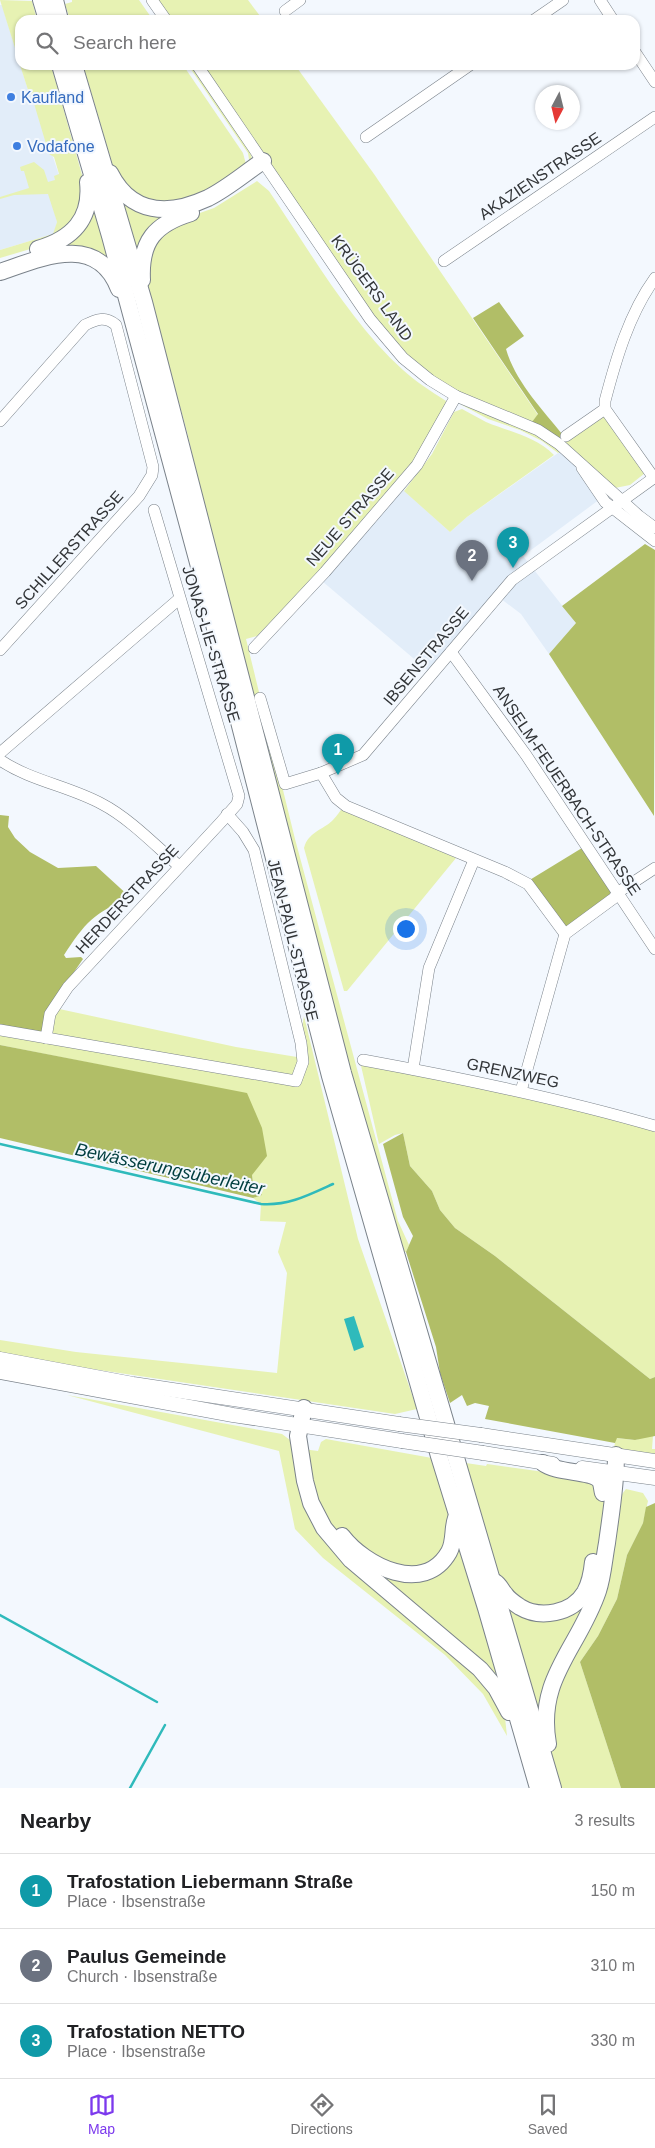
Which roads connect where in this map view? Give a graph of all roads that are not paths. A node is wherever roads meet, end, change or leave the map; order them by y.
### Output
1 (41, 0) edge
2 (54, 0) edge
3 (152, 0) edge
4 (300, 0) edge
5 (563, 0) edge
6 (600, 0) edge
7 (285, 12) dead end
8 (46, 15) edge
9 (58, 15) edge
10 (162, 15) edge
11 (541, 15) edge
12 (610, 15) edge
13 (640, 60) edge
14 (61, 70) edge
15 (75, 70) edge
16 (200, 70) edge
17 (463, 70) edge
18 (655, 82) edge
19 (655, 117) edge
20 (92, 129) junction
21 (366, 137) dead end
22 (83, 145) junction
23 (265, 166) junction
24 (0, 260) edge
25 (444, 261) dead end
26 (0, 272) edge
27 (655, 278) edge
28 (144, 302) junction
29 (140, 347) junction
30 (456, 396) junction
31 (604, 409) junction
32 (0, 421) edge
33 (566, 436) dead end
34 (654, 478) edge
35 (617, 503) junction
36 (154, 510) dead end
37 (655, 528) edge
38 (655, 541) edge
39 (179, 599) junction
40 (254, 648) dead end
41 (0, 650) edge
42 (451, 652) junction
43 (260, 698) dead end
44 (0, 753) edge
45 (0, 760) edge
46 (321, 773) junction
47 (238, 788) joint
48 (227, 814) junction
49 (474, 860) junction
50 (179, 866) junction
51 (655, 868) edge
52 (617, 892) junction
53 (565, 934) junction
54 (655, 949) edge
55 (0, 1030) edge
56 (46, 1038) junction
57 (363, 1060) dead end
58 (413, 1069) junction
59 (521, 1091) junction
60 (655, 1126) edge
61 (0, 1359) edge
62 (0, 1372) edge
63 (304, 1408) junction
64 (304, 1426) junction
65 (616, 1455) junction
66 (655, 1461) edge
67 (543, 1463) junction
68 (613, 1472) junction
69 (655, 1478) edge
70 (603, 1493) junction
71 (457, 1513) junction
72 (492, 1581) junction
73 (524, 1741) junction
74 (538, 1788) edge
75 (554, 1788) edge

1 - 8 highway
2 - 9 highway
3 - 10 street
4 - 7 street
5 - 11 street
6 - 12 street
13 - 18 street
14 - 22 highway
15 - 20 highway
16 - 23 street, KRÜGERS LAND
17 - 21 street
19 - 25 street, AKAZIENSTRASSE
20 - 23 highway
20 - 28 highway
22 - 24 highway
22 - 29 highway
23 - 28 highway
23 - 30 street, KRÜGERS LAND
26 - 29 highway
27 - 31 street
28 - 72 highway
29 - 71 highway
30 - 35 street, KRÜGERS LAND
30 - 40 street, NEUE STRASSE
31 - 33 street
31 - 34 street
32 - 41 street, SCHILLERSTRASSE
34 - 35 street, IBSENSTRASSE
35 - 37 street
35 - 38 street
35 - 42 street, IBSENSTRASSE
36 - 39 street, JONAS-LIE-STRASSE
39 - 44 street
39 - 47 street, JONAS-LIE-STRASSE
42 - 46 street, IBSENSTRASSE
42 - 52 street, ANSELM-FEUERBACH-STRASSE
43 - 46 street, IBSENSTRASSE
45 - 50 street
46 - 49 street
47 - 48 street, HERDERSTRASSE
48 - 50 street, HERDERSTRASSE
48 - 56 street, JEAN-PAUL-STRASSE
49 - 53 street
49 - 58 street
50 - 56 street, HERDERSTRASSE
51 - 52 street
52 - 53 street
52 - 54 street, ANSELM-FEUERBACH-STRASSE
53 - 59 street
55 - 56 street
57 - 58 street, GRENZWEG
58 - 59 street, GRENZWEG
59 - 60 street, GRENZWEG
61 - 63 main road
62 - 64 main road
63 - 64 highway
63 - 65 main road, bridge
64 - 67 main road, bridge
64 - 71 highway
64 - 73 highway
65 - 66 main road
65 - 68 highway
67 - 68 main road
67 - 70 highway
68 - 69 main road
68 - 70 highway
68 - 75 highway
70 - 72 highway
71 - 73 highway
72 - 75 highway
73 - 74 highway

